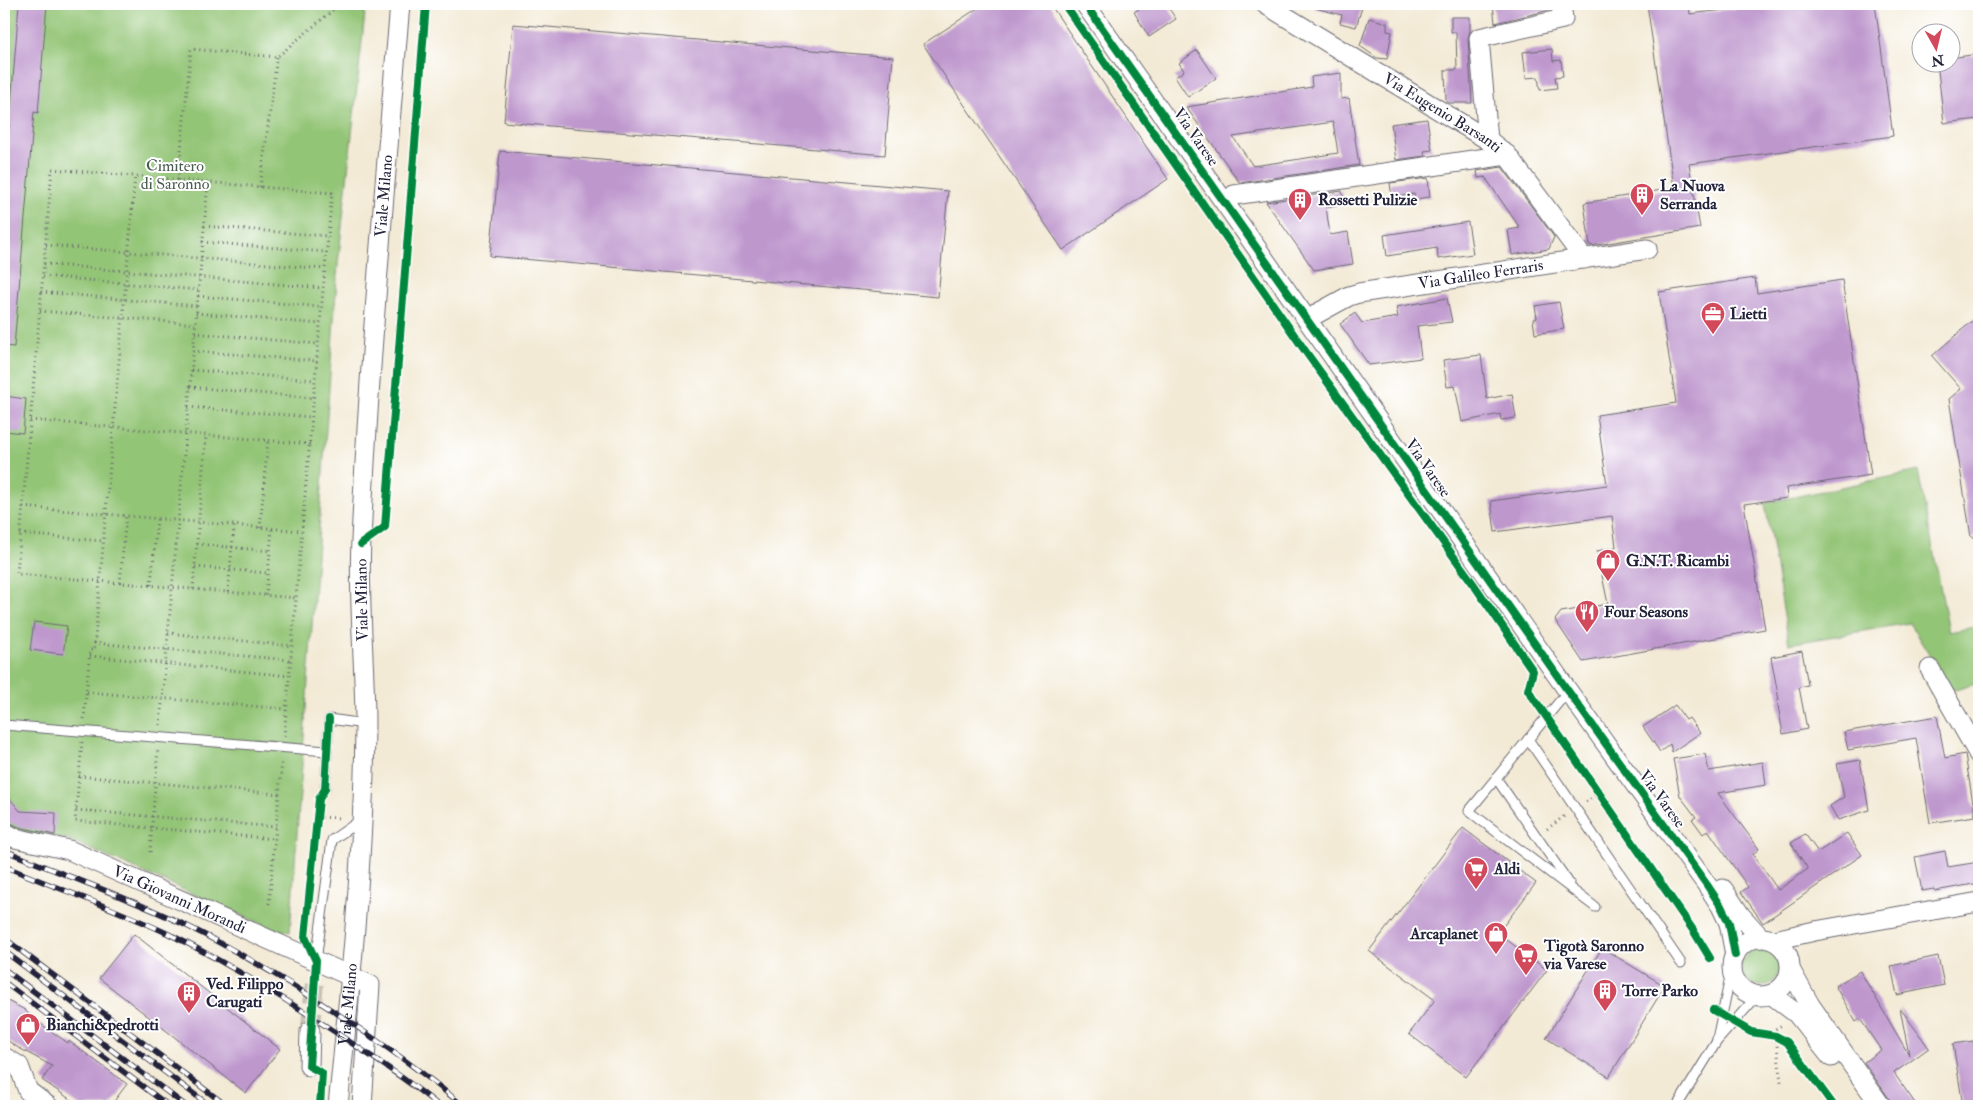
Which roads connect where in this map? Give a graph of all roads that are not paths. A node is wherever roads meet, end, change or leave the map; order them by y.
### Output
1 (400, 4) edge
2 (1085, 4) edge
3 (1100, 4) edge
4 (1265, 4) edge
5 (1562, 4) edge
6 (1488, 140) junction
7 (1507, 155) junction
8 (1234, 194) junction
9 (1647, 249) dead end
10 (1584, 259) junction
11 (1318, 313) junction
12 (1930, 669) dead end
13 (1568, 691) junction
14 (365, 724) junction
15 (4, 725) edge
16 (1528, 739) junction
17 (327, 751) junction
18 (1979, 755) edge
19 (1496, 778) junction
20 (325, 789) dead end
21 (362, 819) junction
22 (4, 832) edge
23 (1575, 891) junction
24 (1979, 902) edge
25 (1596, 907) dead end
26 (1815, 931) junction
27 (1767, 939) junction
28 (1733, 962) junction
29 (1681, 963) dead end
30 (1791, 966) junction
31 (315, 969) junction
32 (350, 977) junction
33 (1764, 995) junction
34 (310, 1031) tunnel mouth
35 (1717, 1041) junction
36 (4, 1057) edge
37 (309, 1066) dead end
38 (48, 1106) edge
39 (338, 1106) edge
40 (362, 1106) edge
41 (1677, 1106) edge
42 (1866, 1106) edge
43 (1881, 1106) edge

1 - 14 street, Viale Milano
2 - 13 street, Via Varese
3 - 8 street, Via Varese
4 - 6 street, Via Eugenio Barsanti
5 - 6 street
6 - 7 street, Via Eugenio Barsanti
7 - 8 street
7 - 10 street, Via Eugenio Barsanti
8 - 11 street, Via Varese
9 - 10 street, Via Galileo Ferraris
10 - 11 street, Via Galileo Ferraris
11 - 27 street, Via Varese
12 - 18 street
13 - 16 lane
13 - 28 street, Via Varese
14 - 17 lane
14 - 21 street, Viale Milano
15 - 17 lane
16 - 19 lane
16 - 29 lane
17 - 20 lane
19 - 23 lane
19 - 23 lane
21 - 31 lane
21 - 32 street, Viale Milano
22 - 31 street, Via Giovanni Morandi
23 - 25 lane
24 - 26 street
26 - 27 street
26 - 30 street
27 - 28 street
27 - 30 street
28 - 33 street
28 - 35 lane
30 - 33 street
30 - 43 street
31 - 32 street, Via Giovanni Morandi
32 - 39 street, Viale Milano
32 - 40 street, Via Giovanni Morandi
33 - 35 lane
33 - 42 street
34 - 37 street
35 - 41 lane
36 - 38 street

